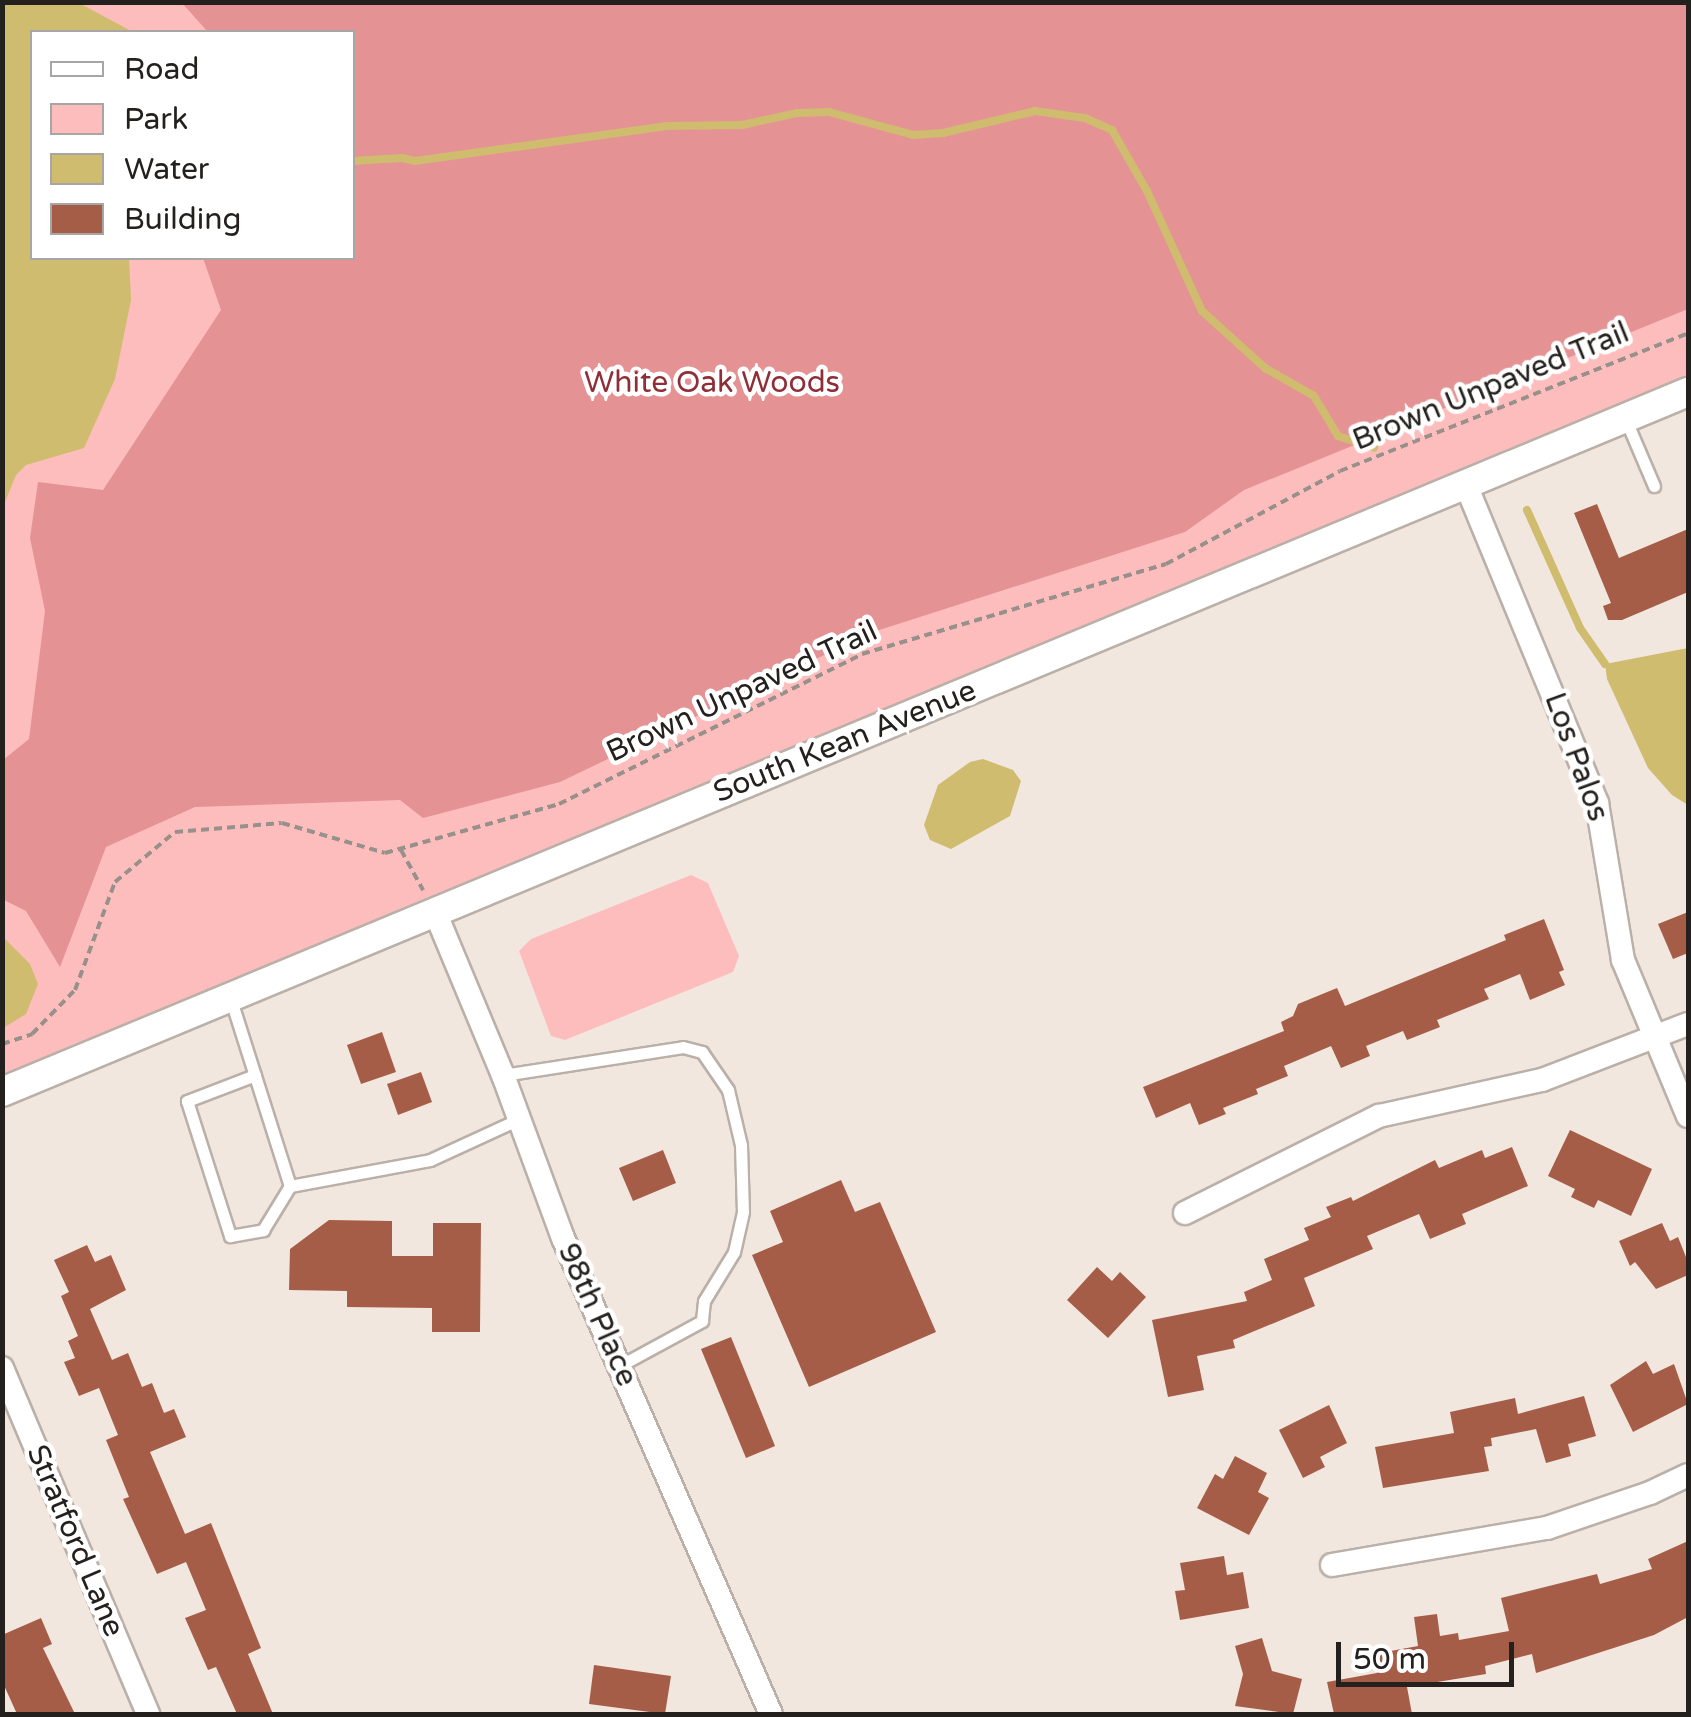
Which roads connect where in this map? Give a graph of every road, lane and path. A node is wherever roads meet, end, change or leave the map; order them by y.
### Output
1 (1688, 332) edge
2 (1688, 392) edge
3 (1625, 418) junction
4 (1466, 485) junction
5 (1654, 486) dead end
6 (401, 848) junction
7 (435, 912) junction
8 (230, 997) junction
9 (1688, 1024) edge
10 (1654, 1038) junction
11 (2, 1044) edge
12 (255, 1075) junction
13 (503, 1075) junction
14 (2, 1092) edge
15 (1688, 1116) edge
16 (520, 1119) junction
17 (290, 1186) junction
18 (1186, 1214) dead end
19 (620, 1366) junction
20 (2, 1368) edge
21 (1688, 1475) edge
22 (1332, 1566) dead end
23 (148, 1714) edge
24 (771, 1714) edge

1 - 6 path, Brown Unpaved Trail
2 - 3 street, South Kean Avenue
3 - 4 street, South Kean Avenue
3 - 5 lane
4 - 7 street, South Kean Avenue
4 - 10 street, Los Palos
6 - 7 path
6 - 11 path, Brown Unpaved Trail
7 - 8 street, South Kean Avenue
7 - 13 street, 98th Place
8 - 12 lane
8 - 14 street, South Kean Avenue
9 - 10 street
10 - 15 street, Los Palos
10 - 18 street
12 - 17 lane
12 - 17 lane
13 - 16 street, 98th Place
13 - 19 lane
16 - 17 lane
16 - 19 street, 98th Place
19 - 24 street, 98th Place
20 - 23 street, Stratford Lane
21 - 22 street

